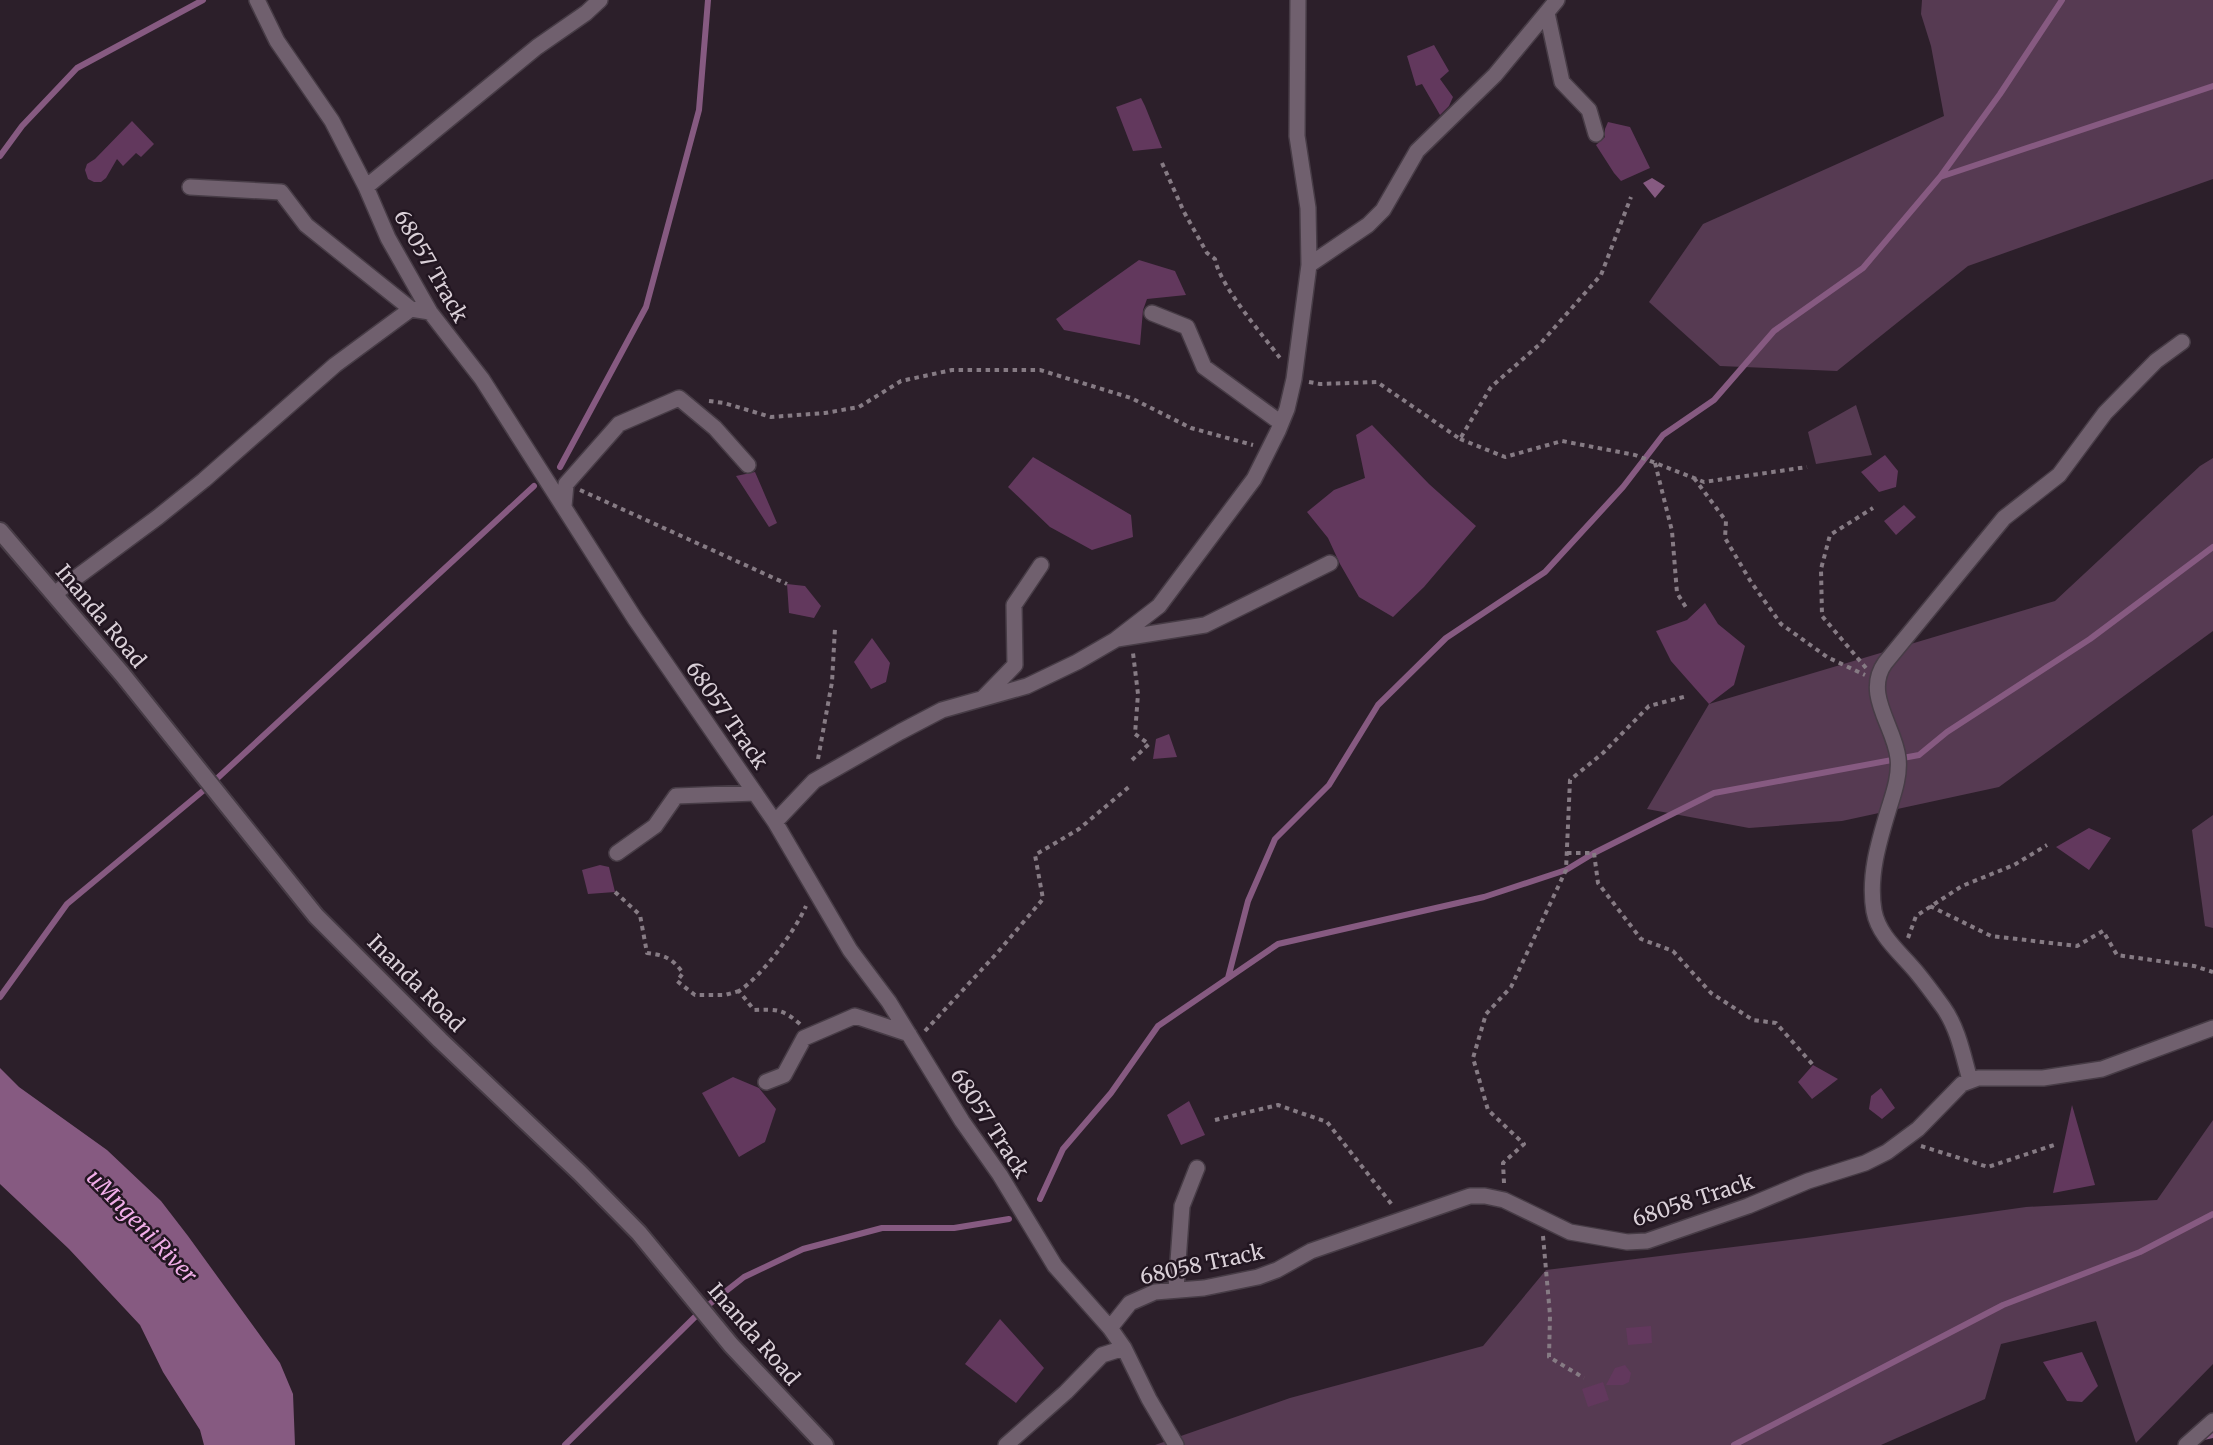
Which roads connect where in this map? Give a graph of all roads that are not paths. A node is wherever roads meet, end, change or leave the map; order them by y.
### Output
1 (257, 0) edge
2 (600, 0) edge
3 (1298, 0) edge
4 (1557, 0) edge
5 (1547, 13) junction
6 (1596, 134) dead end
7 (366, 187) junction
8 (190, 188) dead end
9 (1309, 265) junction
10 (411, 309) junction
11 (430, 312) junction
12 (1152, 313) dead end
13 (2182, 342) dead end
14 (1281, 423) junction
15 (748, 465) dead end
16 (564, 506) junction
17 (0, 531) edge
18 (1330, 563) dead end
19 (1041, 564) dead end
20 (54, 594) junction
21 (1114, 640) junction
22 (983, 698) junction
23 (755, 793) junction
24 (775, 822) junction
25 (617, 853) dead end
26 (2213, 1028) edge
27 (912, 1038) junction
28 (1970, 1080) junction
29 (766, 1082) dead end
30 (1197, 1168) dead end
31 (1176, 1289) junction
32 (1110, 1329) junction
33 (1125, 1348) junction
34 (2213, 1421) edge
35 (825, 1445) edge
36 (1005, 1445) edge
37 (1176, 1445) edge
38 (2186, 1445) edge

1 - 7 street, 68057 Track
2 - 7 street
3 - 9 street
4 - 5 street
5 - 6 street
5 - 9 street
7 - 11 street, 68057 Track
8 - 10 street
9 - 14 street
10 - 11 street
10 - 20 street
11 - 16 street, 68057 Track
12 - 14 street
13 - 28 street
14 - 21 street
15 - 16 street
16 - 23 street, 68057 Track
17 - 20 street, Inanda Road
18 - 21 street
19 - 22 street
20 - 35 street, Inanda Road
21 - 22 street
22 - 24 street
23 - 24 street, 68057 Track
23 - 25 street
24 - 27 street, 68057 Track
26 - 28 street
27 - 29 street
27 - 32 street, 68057 Track
28 - 31 street, 68058 Track
30 - 31 street
31 - 32 street, 68058 Track
32 - 33 street, 68057 Track
33 - 36 street
33 - 37 street, 68057 Track
34 - 38 street

